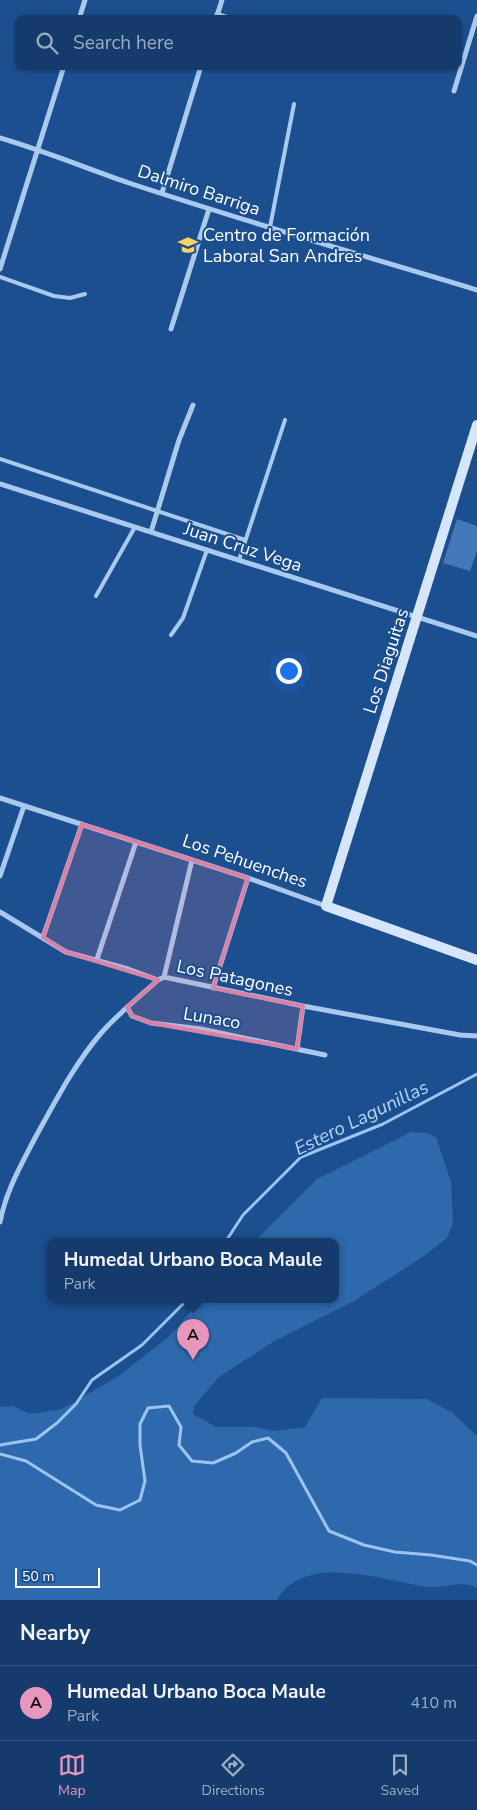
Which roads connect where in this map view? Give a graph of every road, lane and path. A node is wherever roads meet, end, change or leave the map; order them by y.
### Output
1 (85, 0) edge
2 (222, 0) edge
3 (80, 15) edge
4 (217, 15) edge
5 (477, 16) edge
6 (462, 65) edge
7 (63, 70) edge
8 (200, 70) edge
9 (460, 70) edge
10 (454, 91) dead end
11 (294, 104) dead end
12 (0, 138) edge
13 (38, 150) junction
14 (162, 193) junction
15 (209, 209) junction
16 (270, 227) junction
17 (0, 269) edge
18 (0, 277) edge
19 (477, 290) edge
20 (85, 294) dead end
21 (171, 329) dead end
22 (193, 405) dead end
23 (285, 420) dead end
24 (477, 425) edge
25 (0, 459) edge
26 (0, 484) edge
27 (157, 511) junction
28 (135, 527) junction
29 (151, 532) junction
30 (245, 540) junction
31 (207, 550) junction
32 (239, 560) junction
33 (96, 596) dead end
34 (417, 617) junction
35 (171, 635) dead end
36 (477, 636) edge
37 (0, 798) edge
38 (24, 806) junction
39 (82, 824) junction
40 (136, 842) junction
41 (192, 860) junction
42 (0, 876) edge
43 (248, 878) junction
44 (326, 906) junction
45 (0, 912) edge
46 (43, 937) junction
47 (97, 959) junction
48 (477, 960) edge
49 (161, 978) junction
50 (213, 988) junction
51 (303, 1006) junction
52 (127, 1007) junction
53 (477, 1036) edge
54 (296, 1049) junction
55 (325, 1055) dead end
56 (0, 1222) edge

1 - 3 street
2 - 4 street
5 - 6 street
7 - 13 street
8 - 14 street
9 - 10 street
11 - 16 lane
12 - 13 street, Dalmiro Barriga
13 - 14 street, Dalmiro Barriga
13 - 17 street
14 - 15 street, Dalmiro Barriga
15 - 16 street, Dalmiro Barriga
15 - 21 street
16 - 19 street, Dalmiro Barriga
18 - 20 lane
22 - 27 street
23 - 30 lane
24 - 34 street, Los Diaguitas
25 - 27 lane
26 - 28 street, Juan Cruz Vega
27 - 29 street
27 - 30 lane
28 - 29 street, Juan Cruz Vega
28 - 33 lane
29 - 31 street, Juan Cruz Vega
30 - 32 lane
31 - 32 street, Juan Cruz Vega
31 - 35 lane
32 - 34 street, Juan Cruz Vega
34 - 36 street, Juan Cruz Vega
34 - 44 street, Los Diaguitas
37 - 38 street, Los Pehuenches
38 - 39 street, Los Pehuenches
38 - 42 street
39 - 40 street, Los Pehuenches
39 - 46 street
40 - 41 street, Los Pehuenches
40 - 47 street
41 - 43 street, Los Pehuenches
41 - 49 street
43 - 44 street, Los Pehuenches
43 - 50 street
44 - 48 street, Los Pehuenches
45 - 46 street
46 - 47 street
47 - 49 street
49 - 50 street, Los Patagones
49 - 52 street, Los Patagones
50 - 51 street, Los Patagones
51 - 53 street, Los Patagones
51 - 54 street
52 - 54 street, Lunaco
52 - 56 street, Los Patagones
54 - 55 street, Lunaco

